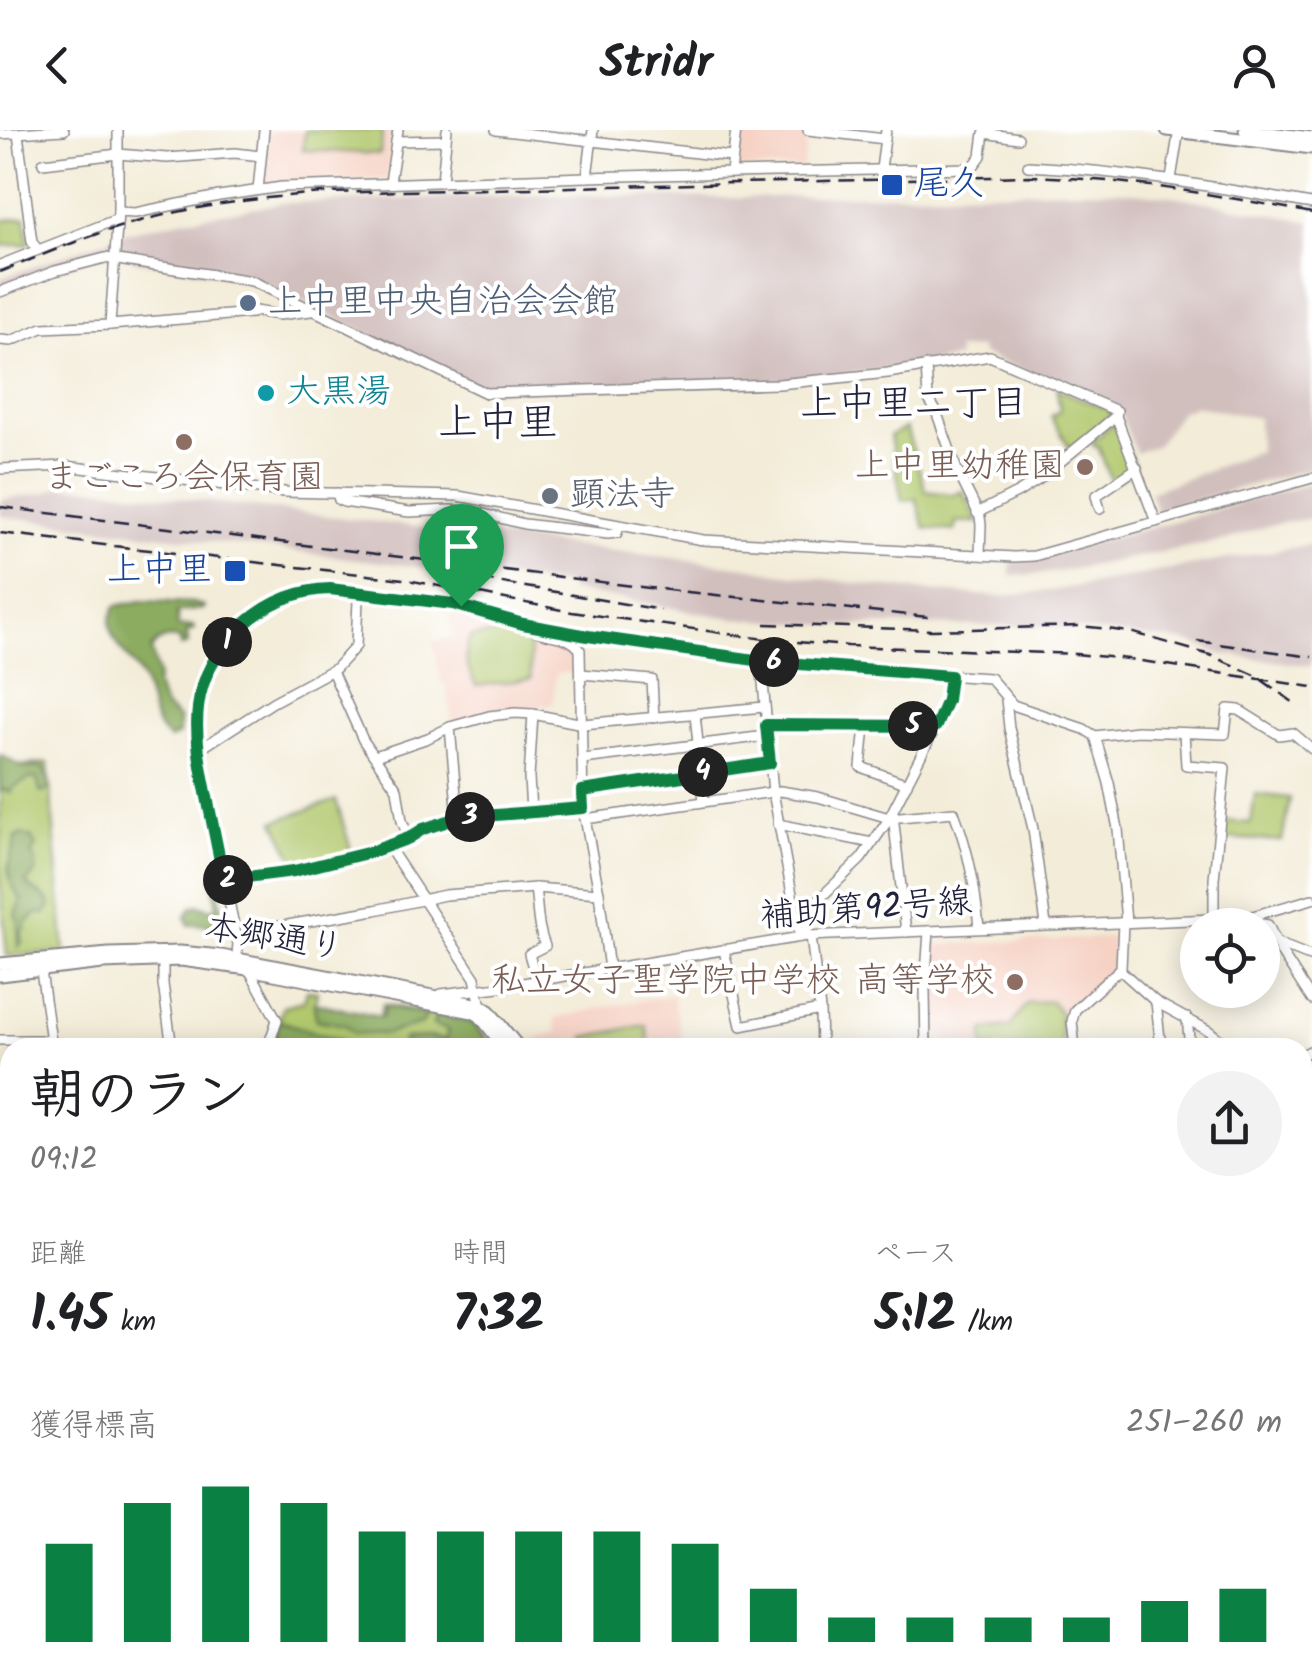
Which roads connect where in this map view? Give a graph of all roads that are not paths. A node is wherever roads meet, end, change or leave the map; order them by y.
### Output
1 (64, 130) edge
2 (118, 130) edge
3 (264, 130) edge
4 (496, 130) edge
5 (736, 130) edge
6 (808, 130) edge
7 (1167, 130) edge
8 (1246, 130) edge
9 (1179, 131) edge
10 (996, 132) edge
11 (0, 134) edge
12 (18, 134) junction
13 (397, 135) edge
14 (447, 135) edge
15 (885, 135) edge
16 (592, 136) edge
17 (1018, 138) dead end
18 (1312, 138) edge
19 (1312, 148) edge
20 (118, 154) junction
21 (261, 156) junction
22 (732, 157) junction
23 (42, 163) dead end
24 (1028, 166) dead end
25 (881, 169) junction
26 (731, 173) junction
27 (587, 177) junction
28 (1171, 178) junction
29 (390, 182) junction
30 (442, 182) junction
31 (258, 190) junction
32 (1312, 204) edge
33 (116, 216) junction
34 (38, 250) junction
35 (115, 259) junction
36 (0, 265) edge
37 (0, 292) edge
38 (314, 310) junction
39 (110, 326) junction
40 (0, 340) edge
41 (926, 366) junction
42 (1116, 416) junction
43 (1137, 468) junction
44 (0, 469) edge
45 (1312, 478) edge
46 (337, 492) junction
47 (1100, 509) dead end
48 (473, 513) junction
49 (977, 513) junction
50 (1156, 522) junction
51 (619, 526) junction
52 (980, 554) junction
53 (358, 600) dead end
54 (462, 602) junction
55 (523, 624) junction
56 (762, 661) junction
57 (332, 671) junction
58 (581, 674) junction
59 (950, 676) junction
60 (1006, 699) junction
61 (764, 707) junction
62 (533, 714) junction
63 (695, 714) junction
64 (654, 718) junction
65 (583, 724) junction
66 (864, 726) junction
67 (936, 726) junction
68 (450, 727) junction
69 (766, 731) junction
70 (1184, 733) junction
71 (1095, 736) junction
72 (697, 744) junction
73 (1312, 749) edge
74 (197, 751) junction
75 (376, 756) junction
76 (583, 759) junction
77 (770, 763) junction
78 (700, 773) junction
79 (907, 784) junction
80 (582, 791) junction
81 (773, 792) junction
82 (704, 801) junction
83 (532, 812) junction
84 (584, 813) junction
85 (892, 816) junction
86 (458, 818) junction
87 (778, 824) junction
88 (409, 838) junction
89 (872, 843) junction
90 (388, 846) junction
91 (224, 880) junction
92 (535, 888) junction
93 (599, 893) junction
94 (422, 898) junction
95 (1312, 898) edge
96 (1214, 908) edge
97 (1278, 908) edge
98 (1180, 920) edge
99 (1124, 922) junction
100 (1046, 926) junction
101 (276, 927) dead end
102 (979, 928) junction
103 (929, 930) junction
104 (906, 932) junction
105 (806, 937) junction
106 (1280, 944) edge
107 (1280, 948) edge
108 (724, 950) junction
109 (1312, 957) edge
110 (163, 960) junction
111 (0, 964) edge
112 (240, 965) junction
113 (609, 969) junction
114 (1120, 970) junction
115 (41, 971) junction
116 (0, 975) edge
117 (537, 981) junction
118 (434, 995) junction
119 (479, 996) junction
120 (1312, 1000) edge
121 (462, 1001) junction
122 (1156, 1002) junction
123 (444, 1006) junction
124 (820, 1010) junction
125 (1187, 1018) junction
126 (491, 1022) junction
127 (51, 1038) edge
128 (171, 1038) edge
129 (272, 1038) edge
130 (500, 1038) edge
131 (508, 1038) edge
132 (821, 1038) edge
133 (926, 1038) edge
134 (1074, 1038) edge
135 (1160, 1038) edge
136 (1189, 1038) edge
137 (1216, 1038) edge

1 - 12 street
2 - 20 street
3 - 21 street
4 - 16 street
5 - 22 street
6 - 15 street
7 - 9 main road
8 - 18 main road
9 - 19 main road
9 - 28 street
10 - 17 street
10 - 25 street
11 - 12 street
12 - 34 street
13 - 14 street
13 - 29 street
14 - 30 street
15 - 25 street
16 - 22 street
16 - 27 street
20 - 21 street
20 - 23 street
20 - 33 street
21 - 31 street
22 - 26 street
24 - 28 street
25 - 26 street
26 - 27 street
27 - 30 street
28 - 32 street
29 - 30 street
29 - 31 street
31 - 33 street
33 - 34 street
33 - 35 street
34 - 36 street
35 - 37 street
35 - 38 street
35 - 39 street
38 - 39 street
38 - 41 street
39 - 40 street
41 - 42 street
41 - 49 street
42 - 43 street
42 - 49 street
43 - 47 street
43 - 50 street
44 - 46 street
45 - 50 street
46 - 48 street
46 - 51 street
48 - 51 street
48 - 54 street, bridge
49 - 52 street
50 - 52 street
51 - 52 street
53 - 57 street
54 - 55 street
54 - 74 street
55 - 56 street
55 - 58 street
56 - 59 street
56 - 61 street
57 - 74 street
57 - 75 street
58 - 64 street
58 - 65 street
59 - 60 street
59 - 67 street
60 - 71 street
60 - 100 street
61 - 63 street
61 - 69 street
62 - 65 street
62 - 68 street
62 - 83 street
63 - 64 street
63 - 72 street
64 - 65 street
65 - 76 street
66 - 67 street
66 - 69 street
66 - 79 street
67 - 79 street
68 - 75 street
68 - 86 street
69 - 72 street
69 - 77 street
70 - 71 street
70 - 73 street
70 - 96 street
71 - 99 street
72 - 76 street
72 - 78 street
74 - 91 street
75 - 88 street
76 - 80 street
77 - 78 street
77 - 81 street
78 - 80 street
78 - 82 street
79 - 85 street
80 - 84 street
81 - 82 street
81 - 85 street
81 - 87 street
82 - 84 street
83 - 84 street
83 - 86 street
84 - 93 street
85 - 89 street
85 - 102 street
85 - 104 street
86 - 88 street
87 - 89 street
87 - 105 street
88 - 90 street
89 - 105 street
90 - 91 street
90 - 94 street
91 - 112 street
92 - 93 street
92 - 94 street
92 - 117 street
93 - 113 street
94 - 101 street
94 - 119 street
95 - 97 street
98 - 99 street, 補助第92号線
99 - 100 street, 補助第92号線
99 - 114 street
100 - 102 street, 補助第92号線
102 - 103 street, 補助第92号線
103 - 104 street, 補助第92号線
103 - 133 street
104 - 105 street, 補助第92号線
105 - 108 street, 補助第92号線
105 - 124 street
106 - 109 street
107 - 120 street
108 - 113 street, 補助第92号線
108 - 124 street
110 - 112 main road, 本郷通り
110 - 115 main road, 本郷通り
110 - 128 street
111 - 112 main road, 本郷通り
112 - 118 main road, 本郷通り
112 - 123 main road, 本郷通り
112 - 129 street
113 - 117 street, 補助第92号線
114 - 122 street
114 - 134 street
115 - 116 main road, 本郷通り
115 - 127 street
117 - 119 street, 補助第92号線
118 - 119 street, 補助第92号線
118 - 121 main road, 本郷通り
119 - 121 main road, 本郷通り
119 - 126 main road, 本郷通り
121 - 123 street
122 - 125 street
122 - 135 street
123 - 126 main road, 本郷通り
124 - 132 street
125 - 136 street
125 - 137 street
126 - 130 main road, 本郷通り
126 - 131 main road, 本郷通り

